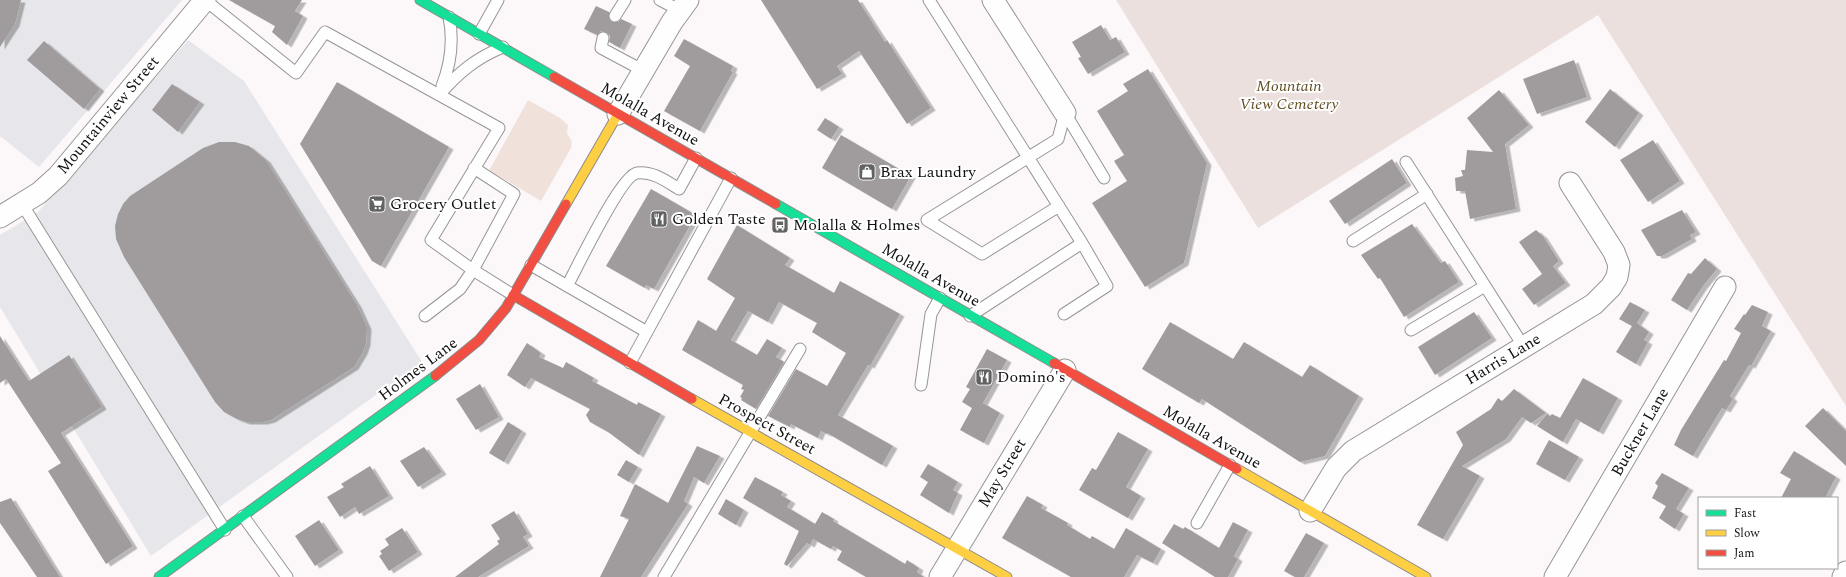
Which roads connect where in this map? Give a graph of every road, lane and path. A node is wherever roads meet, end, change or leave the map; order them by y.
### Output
1 (205, 0) edge
2 (420, 0) edge
3 (498, 0) edge
4 (625, 0) edge
5 (660, 0) edge
6 (929, 0) edge
7 (993, 0) edge
8 (683, 5) edge
9 (615, 16) dead end
10 (449, 17) junction
11 (478, 34) junction
12 (603, 38) dead end
13 (503, 48) junction
14 (644, 70) junction
15 (439, 94) junction
16 (1064, 113) junction
17 (618, 114) junction
18 (696, 158) junction
19 (1029, 158) junction
20 (1406, 162) dead end
21 (474, 168) junction
22 (731, 178) junction
23 (1104, 178) dead end
24 (1570, 183) dead end
25 (1427, 194) junction
26 (22, 204) junction
27 (1059, 206) junction
28 (0, 217) edge
29 (1353, 241) dead end
30 (1082, 243) junction
31 (531, 265) junction
32 (473, 270) junction
33 (567, 286) junction
34 (1486, 286) junction
35 (1725, 287) dead end
36 (513, 295) junction
37 (940, 298) junction
38 (1064, 314) dead end
39 (425, 316) dead end
40 (970, 316) junction
41 (1411, 330) dead end
42 (647, 332) junction
43 (1524, 346) junction
44 (800, 349) dead end
45 (630, 363) junction
46 (1065, 370) junction
47 (921, 385) dead end
48 (750, 433) junction
49 (1230, 465) junction
50 (1310, 510) junction
51 (243, 516) junction
52 (1197, 523) dead end
53 (225, 530) junction
54 (956, 549) junction
55 (1846, 572) edge
56 (162, 576) edge
57 (287, 577) edge
58 (664, 577) edge
59 (940, 577) edge
60 (1007, 577) edge
61 (1426, 577) edge
62 (1555, 577) edge
63 (1843, 577) edge

1 - 15 lane
1 - 26 street, Mountainview Street
2 - 10 street, Molalla Avenue
3 - 11 lane
4 - 9 lane
5 - 8 lane
6 - 19 lane
7 - 16 street
8 - 14 street
10 - 11 street, Molalla Avenue
10 - 15 lane
11 - 13 street, Molalla Avenue
12 - 14 lane
13 - 15 lane
13 - 17 street, Molalla Avenue
14 - 17 street
15 - 21 lane
16 - 19 lane
16 - 23 lane
17 - 18 street, Molalla Avenue
17 - 31 street, Holmes Lane
18 - 22 street, Molalla Avenue
18 - 33 lane
19 - 27 lane
19 - 27 lane
20 - 25 lane
21 - 32 lane
21 - 32 lane
22 - 37 street, Molalla Avenue
22 - 42 lane
24 - 43 street, Harris Lane
25 - 29 lane
25 - 34 lane
26 - 28 street, Mountainview Street
26 - 53 lane
27 - 30 lane
30 - 38 lane
30 - 40 lane
31 - 33 lane
31 - 36 street, Holmes Lane
32 - 36 lane
32 - 39 lane
33 - 42 lane
34 - 41 lane
34 - 43 lane
35 - 62 street, Buckner Lane
36 - 45 street, Prospect Street
36 - 51 street, Holmes Lane
37 - 40 street, Molalla Avenue
37 - 47 lane
40 - 46 street, Molalla Avenue
42 - 45 lane
43 - 50 street, Harris Lane
44 - 48 lane
45 - 48 street, Prospect Street
46 - 49 street, Molalla Avenue
46 - 54 street, May Street
48 - 54 street, Prospect Street
48 - 58 lane
49 - 50 street, Molalla Avenue
49 - 52 lane
50 - 61 street, Molalla Avenue
51 - 53 street, Holmes Lane
51 - 57 lane
53 - 56 street, Holmes Lane
54 - 59 street, May Street
54 - 60 street, Prospect Street
55 - 63 street

